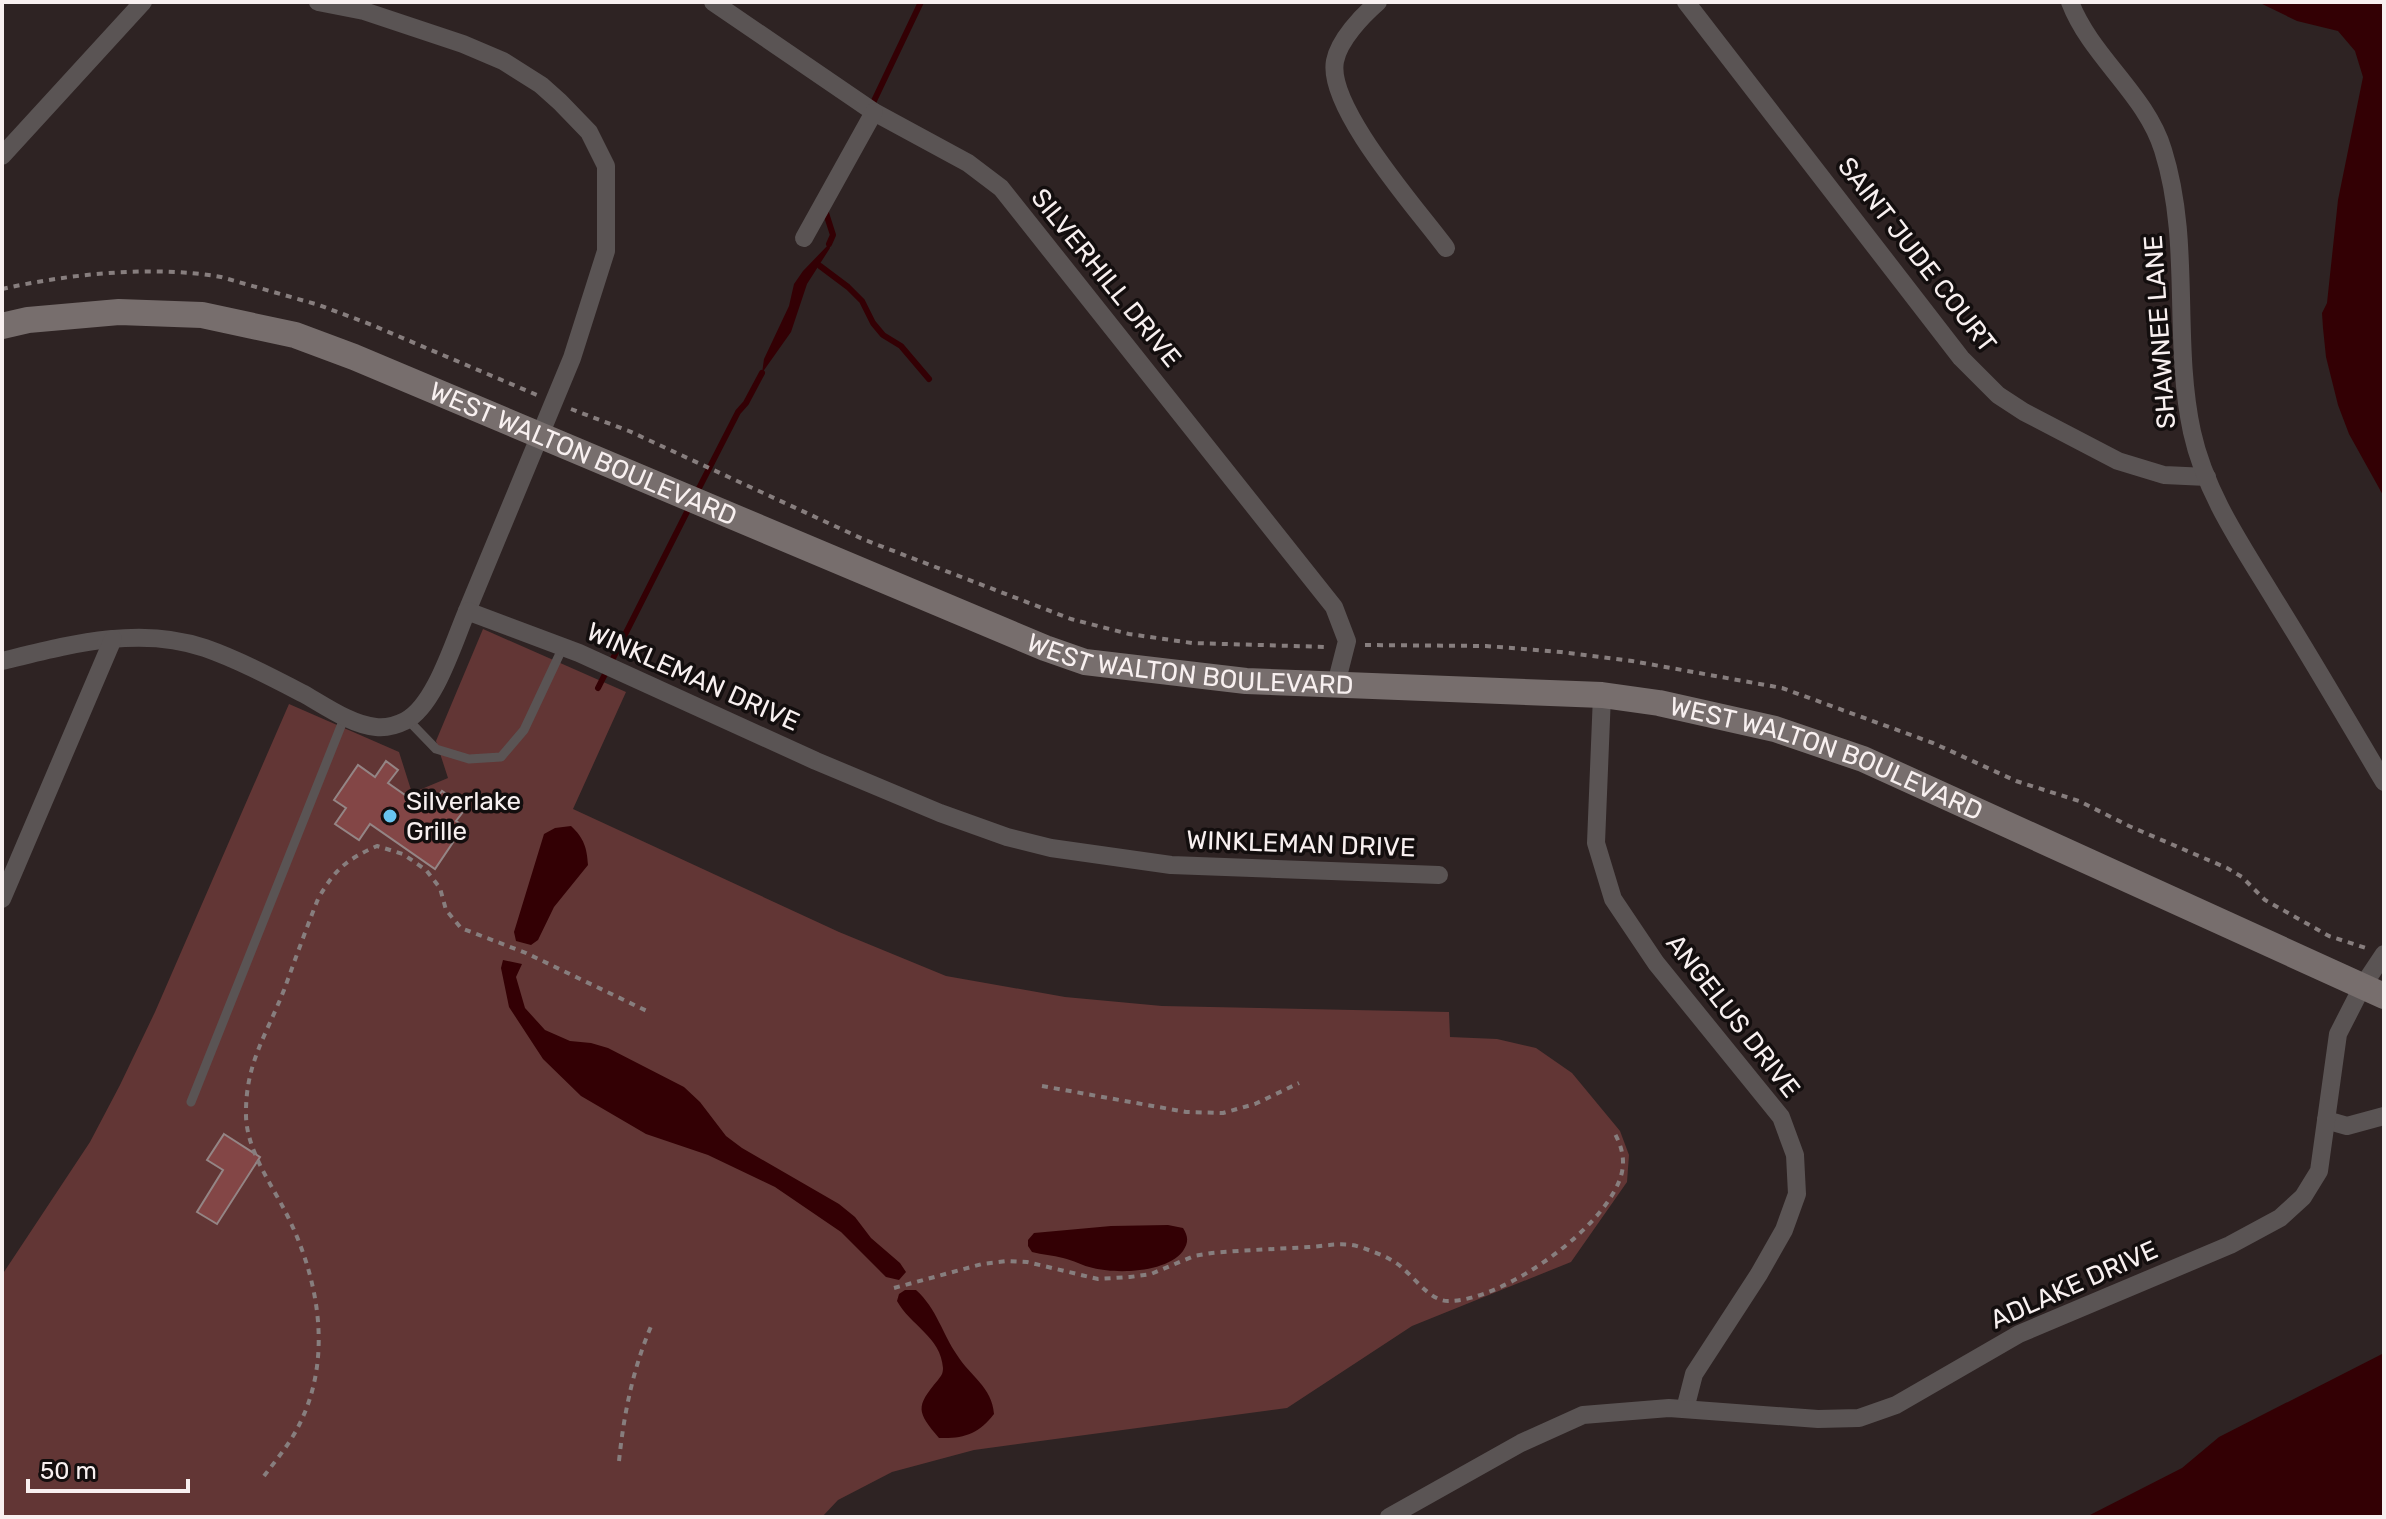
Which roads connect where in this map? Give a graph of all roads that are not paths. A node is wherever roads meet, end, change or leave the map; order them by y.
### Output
1 (143, 2) edge
2 (318, 2) edge
3 (713, 2) edge
4 (1378, 2) edge
5 (1686, 2) edge
6 (2070, 2) edge
7 (874, 112) junction
8 (2, 156) edge
9 (804, 238) dead end
10 (1446, 248) dead end
11 (2, 326) edge
12 (539, 435) junction
13 (2207, 477) junction
14 (467, 611) junction
15 (113, 639) junction
16 (563, 647) junction
17 (2, 661) edge
18 (1336, 684) junction
19 (1602, 695) junction
20 (345, 716) junction
21 (408, 720) junction
22 (2384, 782) edge
23 (1439, 875) dead end
24 (2, 899) edge
25 (2383, 956) edge
26 (2373, 992) edge
27 (191, 1102) dead end
28 (2384, 1116) edge
29 (2326, 1120) junction
30 (1685, 1409) junction
31 (1400, 1514) edge

1 - 8 street
2 - 12 street
3 - 7 street, SILVERHILL DRIVE
4 - 10 street
5 - 13 street, SAINT JUDE COURT
6 - 13 street, SHAWNEE LANE
7 - 9 street
7 - 18 street, SILVERHILL DRIVE
11 - 12 main road, WEST WALTON BOULEVARD
12 - 14 street
12 - 18 main road, WEST WALTON BOULEVARD
13 - 22 street, SHAWNEE LANE
14 - 16 street, WINKLEMAN DRIVE
14 - 21 street
15 - 17 street
15 - 20 street
15 - 24 street
16 - 21 lane
16 - 23 street, WINKLEMAN DRIVE
18 - 19 main road, WEST WALTON BOULEVARD
19 - 26 main road, WEST WALTON BOULEVARD
19 - 30 street, ANGELUS DRIVE
20 - 21 street
20 - 27 lane
25 - 26 street
26 - 29 street, ADLAKE DRIVE
28 - 29 street
29 - 30 street, ADLAKE DRIVE
30 - 31 street

